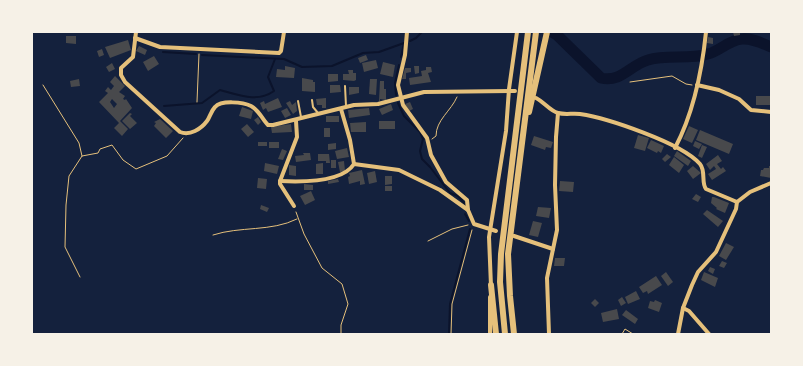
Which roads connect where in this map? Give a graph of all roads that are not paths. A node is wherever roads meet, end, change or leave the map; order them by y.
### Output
1 (136, 32) edge
2 (284, 32) edge
3 (407, 32) edge
4 (517, 32) edge
5 (528, 32) edge
6 (536, 32) edge
7 (547, 32) edge
8 (706, 32) edge
9 (135, 38) junction
10 (345, 86) dead end
11 (697, 86) junction
12 (509, 89) junction
13 (515, 90) dead end
14 (401, 98) junction
15 (536, 98) dead end
16 (312, 100) dead end
17 (298, 101) dead end
18 (346, 107) junction
19 (341, 109) junction
20 (771, 112) edge
21 (558, 113) junction
22 (319, 114) junction
23 (301, 118) junction
24 (296, 121) junction
25 (675, 148) junction
26 (519, 161) junction
27 (354, 164) junction
28 (280, 181) junction
29 (771, 183) edge
30 (737, 202) junction
31 (294, 206) road end
32 (468, 210) junction
33 (490, 228) junction
34 (496, 231) dead end
35 (514, 236) dead end
36 (552, 249) junction
37 (491, 285) junction
38 (683, 308) junction
39 (490, 334) edge
40 (496, 334) edge
41 (505, 334) edge
42 (514, 334) edge
43 (549, 334) edge
44 (678, 334) edge
45 (709, 334) edge

1 - 9 street
2 - 9 street
3 - 14 street
4 - 12 street
5 - 41 main road
6 - 26 main road
7 - 26 main road
8 - 11 street
9 - 24 street
10 - 18 lane
11 - 20 street
11 - 25 street
12 - 13 street
12 - 14 street
12 - 33 street
14 - 18 street
14 - 32 street
15 - 21 street
16 - 22 lane
17 - 23 lane
18 - 19 street
19 - 22 street
19 - 27 street
21 - 25 street
21 - 36 street
22 - 23 street
23 - 24 street
24 - 28 street
25 - 30 street
26 - 42 main road
27 - 28 street
27 - 32 street
28 - 31 street
29 - 30 street
30 - 38 street
32 - 33 street
33 - 34 street
33 - 37 street
35 - 36 street
36 - 43 street
37 - 39 street
37 - 40 main road
38 - 44 street
38 - 45 street

